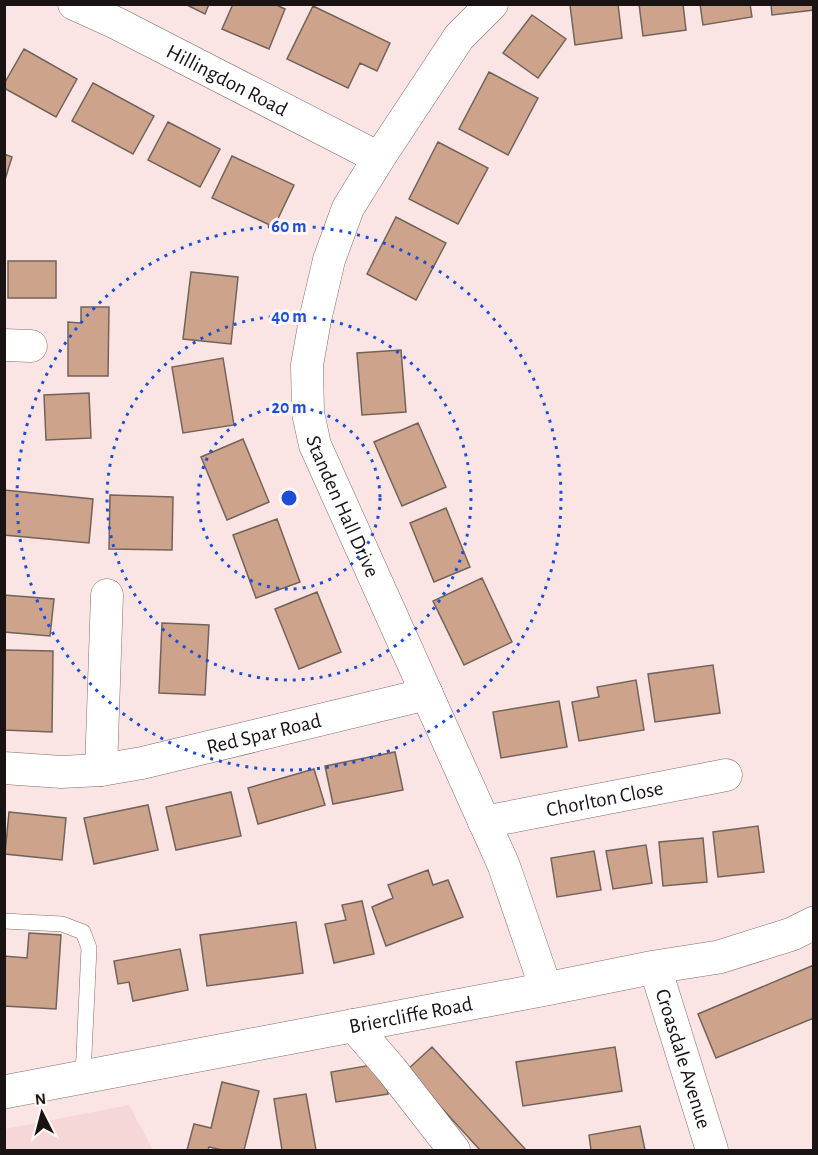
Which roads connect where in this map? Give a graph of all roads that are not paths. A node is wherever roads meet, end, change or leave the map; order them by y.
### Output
1 (74, 4) edge
2 (492, 4) edge
3 (117, 14) edge
4 (379, 158) junction
5 (107, 595) dead end
6 (427, 694) junction
7 (4, 768) edge
8 (101, 770) junction
9 (726, 776) dead end
10 (484, 822) junction
11 (4, 921) edge
12 (813, 923) edge
13 (655, 967) junction
14 (546, 989) junction
15 (353, 1025) junction
16 (83, 1076) junction
17 (4, 1092) edge
18 (454, 1150) edge
19 (712, 1150) edge

1 - 3 street, Hillingdon Road
2 - 4 street, Standen Hall Drive
3 - 4 street, Hillingdon Road
4 - 6 street, Standen Hall Drive
5 - 8 street
6 - 8 street, Red Spar Road
6 - 10 street, Standen Hall Drive
7 - 8 street, Red Spar Road
9 - 10 street, Chorlton Close
10 - 14 street, Standen Hall Drive
11 - 16 lane
12 - 13 street, Briercliffe Road
13 - 14 street, Briercliffe Road
13 - 19 street, Croasdale Avenue
14 - 15 street, Briercliffe Road
15 - 16 street, Briercliffe Road
15 - 18 street
16 - 17 street, Briercliffe Road

